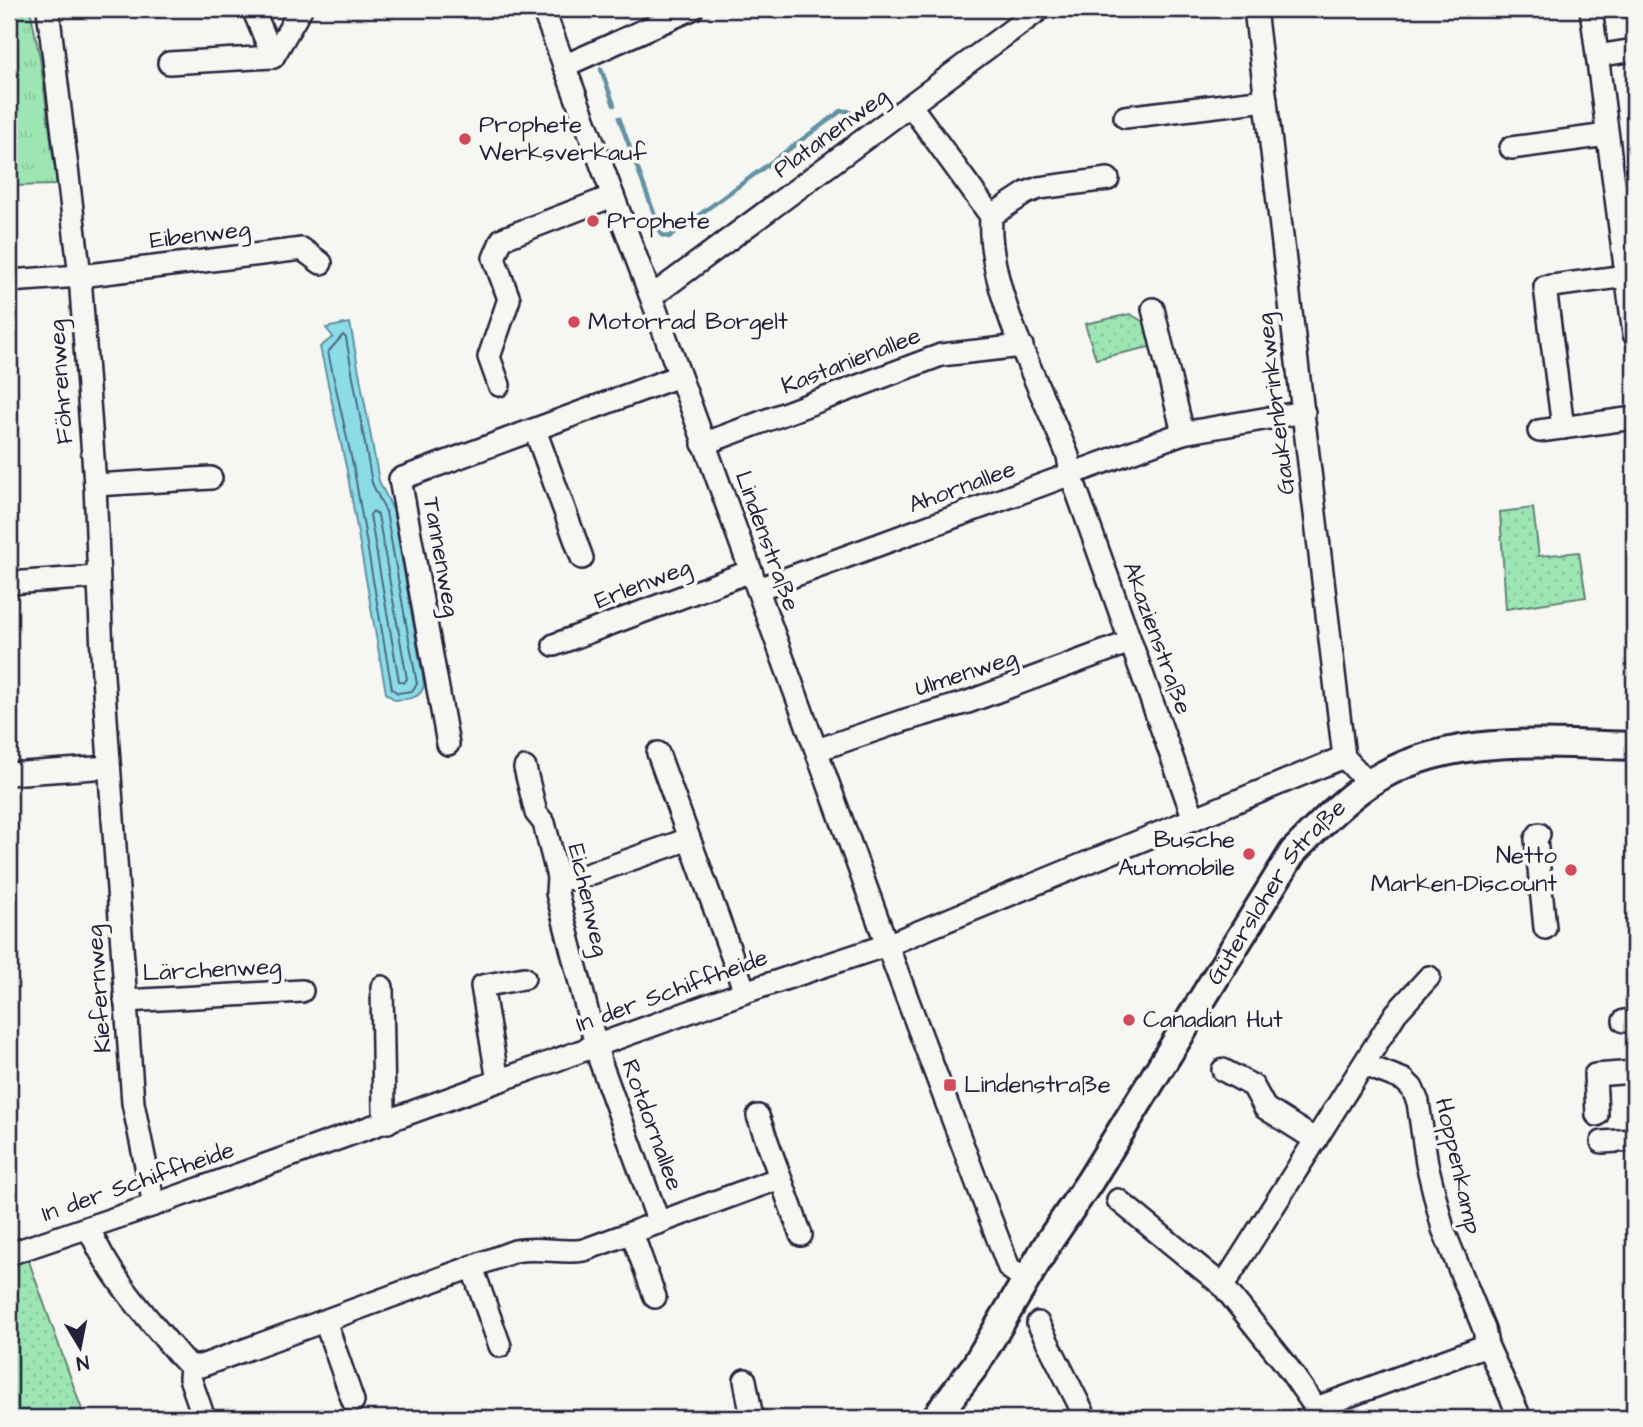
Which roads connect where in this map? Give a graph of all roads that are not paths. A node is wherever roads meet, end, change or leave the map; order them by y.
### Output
1 (48, 9) edge
2 (253, 9) edge
3 (300, 9) edge
4 (543, 9) edge
5 (692, 9) edge
6 (1040, 9) edge
7 (1255, 9) edge
8 (1591, 9) edge
9 (1634, 50) edge
10 (1597, 56) junction
11 (273, 57) junction
12 (169, 63) dead end
13 (564, 66) junction
14 (1266, 100) junction
15 (911, 106) junction
16 (1125, 117) dead end
17 (1607, 135) junction
18 (1511, 148) dead end
19 (1108, 179) dead end
20 (613, 196) junction
21 (991, 216) junction
22 (321, 264) dead end
23 (80, 276) junction
24 (1626, 276) junction
25 (9, 281) edge
26 (650, 294) junction
27 (1153, 309) dead end
28 (1634, 334) edge
29 (1022, 346) junction
30 (679, 376) junction
31 (499, 385) dead end
32 (1304, 412) junction
33 (1634, 418) edge
34 (1563, 428) junction
35 (535, 430) junction
36 (1539, 431) dead end
37 (1183, 433) junction
38 (703, 444) junction
39 (1071, 475) junction
40 (211, 478) dead end
41 (95, 485) junction
42 (582, 558) dead end
43 (97, 577) junction
44 (754, 580) junction
45 (9, 583) edge
46 (1130, 642) junction
47 (554, 645) dead end
48 (105, 715) joint
49 (448, 744) dead end
50 (1634, 746) edge
51 (817, 750) junction
52 (658, 754) dead end
53 (1344, 757) junction
54 (109, 767) junction
55 (525, 768) dead end
56 (9, 774) edge
57 (1369, 784) junction
58 (1194, 819) junction
59 (1539, 834) dead end
60 (689, 839) junction
61 (558, 877) junction
62 (1545, 928) dead end
63 (887, 945) junction
64 (1429, 977) dead end
65 (524, 978) dead end
66 (382, 987) dead end
67 (302, 991) dead end
68 (745, 992) junction
69 (125, 1001) junction
70 (597, 1045) junction
71 (1364, 1065) junction
72 (1223, 1070) dead end
73 (1634, 1072) edge
74 (498, 1081) junction
75 (1597, 1115) dead end
76 (758, 1116) dead end
77 (388, 1122) junction
78 (1316, 1140) junction
79 (1634, 1140) edge
80 (1602, 1142) dead end
81 (780, 1178) junction
82 (1118, 1200) dead end
83 (154, 1205) junction
84 (659, 1223) junction
85 (89, 1228) junction
86 (632, 1233) junction
87 (802, 1235) dead end
88 (9, 1254) edge
89 (472, 1267) junction
90 (1026, 1280) junction
91 (1223, 1286) junction
92 (655, 1297) dead end
93 (325, 1321) junction
94 (1038, 1323) dead end
95 (1487, 1345) junction
96 (500, 1346) dead end
97 (191, 1366) junction
98 (745, 1380) dead end
99 (353, 1401) dead end
100 (1518, 1412) dead end
101 (1317, 1413) edge
102 (198, 1417) edge
103 (752, 1418) edge
104 (935, 1418) edge
105 (1086, 1418) edge

1 - 23 street, Föhrenweg
2 - 11 street
3 - 11 street
4 - 13 street, Lindenstraße
5 - 13 street
6 - 15 street, Platanenweg
7 - 14 street, Gaukenbrinkweg
8 - 10 street
9 - 10 street
10 - 17 street
11 - 12 street
13 - 20 street, Lindenstraße
14 - 16 street
14 - 32 street, Gaukenbrinkweg
15 - 21 street
15 - 26 street, Platanenweg
17 - 18 street
17 - 24 street
19 - 21 street
20 - 26 street, Lindenstraße
20 - 31 street
21 - 29 street
22 - 23 street, Eibenweg
23 - 25 street
23 - 41 street, Föhrenweg
24 - 28 street
24 - 34 street
26 - 30 street, Lindenstraße
27 - 37 street
29 - 38 street, Kastanienallee
29 - 39 street
30 - 35 street, Tannenweg
30 - 38 street, Lindenstraße
32 - 37 street, Ahornallee
32 - 53 street, Gaukenbrinkweg
33 - 34 street
34 - 36 street
35 - 42 street
35 - 49 street, Tannenweg
37 - 39 street, Ahornallee
38 - 44 street, Lindenstraße
39 - 44 street, Ahornallee
39 - 46 street, Akazienstraße
40 - 41 street
41 - 43 street, Föhrenweg
43 - 45 street
43 - 48 street, Föhrenweg
44 - 47 street, Erlenweg
44 - 51 street, Lindenstraße
46 - 51 street, Ulmenweg
46 - 58 street, Akazienstraße
48 - 54 street, Kiefernweg
50 - 57 main road, Gütersloher Straße
51 - 63 street, Lindenstraße
52 - 60 street
53 - 57 street
53 - 58 street, In der Schiffheide
54 - 56 street
54 - 69 street, Kiefernweg
55 - 61 street, Eichenweg
57 - 90 main road, Gütersloher Straße
58 - 63 street, In der Schiffheide
59 - 62 street
60 - 61 street
60 - 68 street
61 - 70 street, Eichenweg
63 - 68 street, In der Schiffheide
63 - 90 street, Lindenstraße
64 - 71 street
65 - 74 street
66 - 77 street
67 - 69 street, Lärchenweg
68 - 70 street, In der Schiffheide
69 - 83 street, Kiefernweg
70 - 74 street, In der Schiffheide
70 - 84 street, Rotdornallee
71 - 78 street
71 - 95 street, Hoppenkamp
72 - 78 street
73 - 75 street
74 - 77 street, In der Schiffheide
76 - 81 street
77 - 83 street, In der Schiffheide
78 - 91 street
79 - 80 street
81 - 84 street, Rotdornallee
81 - 87 street
82 - 91 street
83 - 85 street, In der Schiffheide
84 - 86 street, Rotdornallee
85 - 88 street, In der Schiffheide
85 - 97 street
86 - 89 street, Rotdornallee
86 - 92 street
89 - 93 street, Rotdornallee
89 - 96 street
90 - 104 main road, Gütersloher Straße
91 - 101 street
93 - 97 street, Rotdornallee
93 - 99 street
94 - 105 street
95 - 100 street, Hoppenkamp
95 - 101 street
97 - 102 street
98 - 103 street

